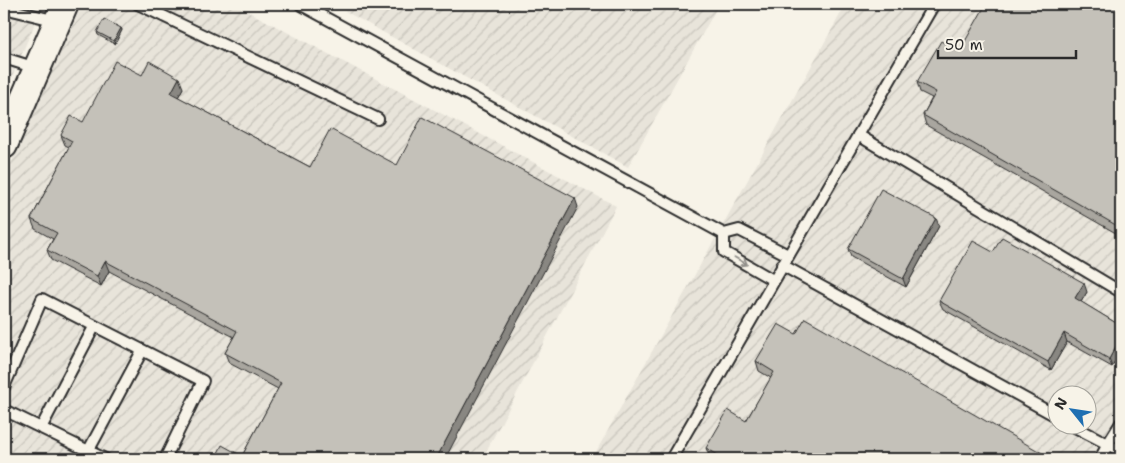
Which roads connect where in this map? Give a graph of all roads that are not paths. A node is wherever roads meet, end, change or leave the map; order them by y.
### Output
1 (138, 4) edge
2 (300, 4) edge
3 (934, 4) edge
4 (4, 8) edge
5 (61, 13) edge
6 (4, 58) edge
7 (37, 68) junction
8 (378, 119) dead end
9 (858, 135) junction
10 (4, 145) edge
11 (724, 234) junction
12 (788, 255) junction
13 (782, 265) junction
14 (773, 280) junction
15 (1121, 292) edge
16 (94, 328) junction
17 (142, 351) junction
18 (4, 387) edge
19 (4, 410) edge
20 (1048, 411) edge
21 (1121, 422) edge
22 (41, 428) junction
23 (1092, 436) edge
24 (1108, 444) junction
25 (1121, 452) edge
26 (86, 455) edge
27 (105, 459) edge
28 (165, 459) edge
29 (671, 459) edge
30 (1100, 459) edge

1 - 8 lane
2 - 11 lane
3 - 9 lane
4 - 5 lane
5 - 7 street
6 - 7 lane
7 - 10 street
9 - 12 lane
9 - 15 lane
11 - 12 lane
11 -> 14 lane
12 - 13 lane
13 - 14 lane
13 - 20 lane
14 - 29 lane
16 - 17 lane
16 - 18 lane
16 - 22 lane
17 - 26 lane
17 - 28 lane
19 - 22 lane
21 - 24 lane
22 - 26 lane
23 - 24 lane
24 - 25 lane
24 - 30 lane
26 - 27 lane

